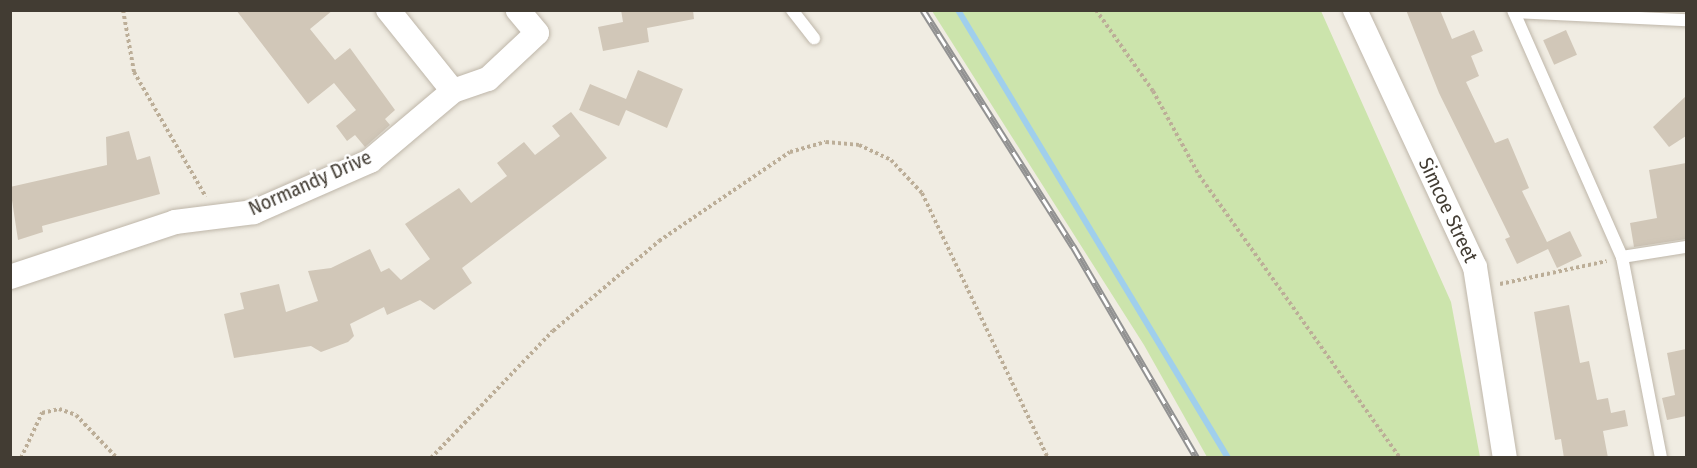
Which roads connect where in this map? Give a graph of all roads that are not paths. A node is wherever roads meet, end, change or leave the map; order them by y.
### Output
1 (388, 10) edge
2 (518, 10) edge
3 (792, 10) edge
4 (1355, 10) edge
5 (1513, 11) edge
6 (1686, 20) edge
7 (814, 38) dead end
8 (453, 91) junction
9 (1686, 247) edge
10 (1622, 257) junction
11 (10, 277) edge
12 (1505, 458) edge
13 (1661, 458) edge

1 - 8 street
2 - 8 street, Normandy Drive
3 - 7 lane
4 - 12 street, Simcoe Street
5 - 6 lane
5 - 10 lane
8 - 11 street, Normandy Drive
9 - 10 lane
10 - 13 lane

